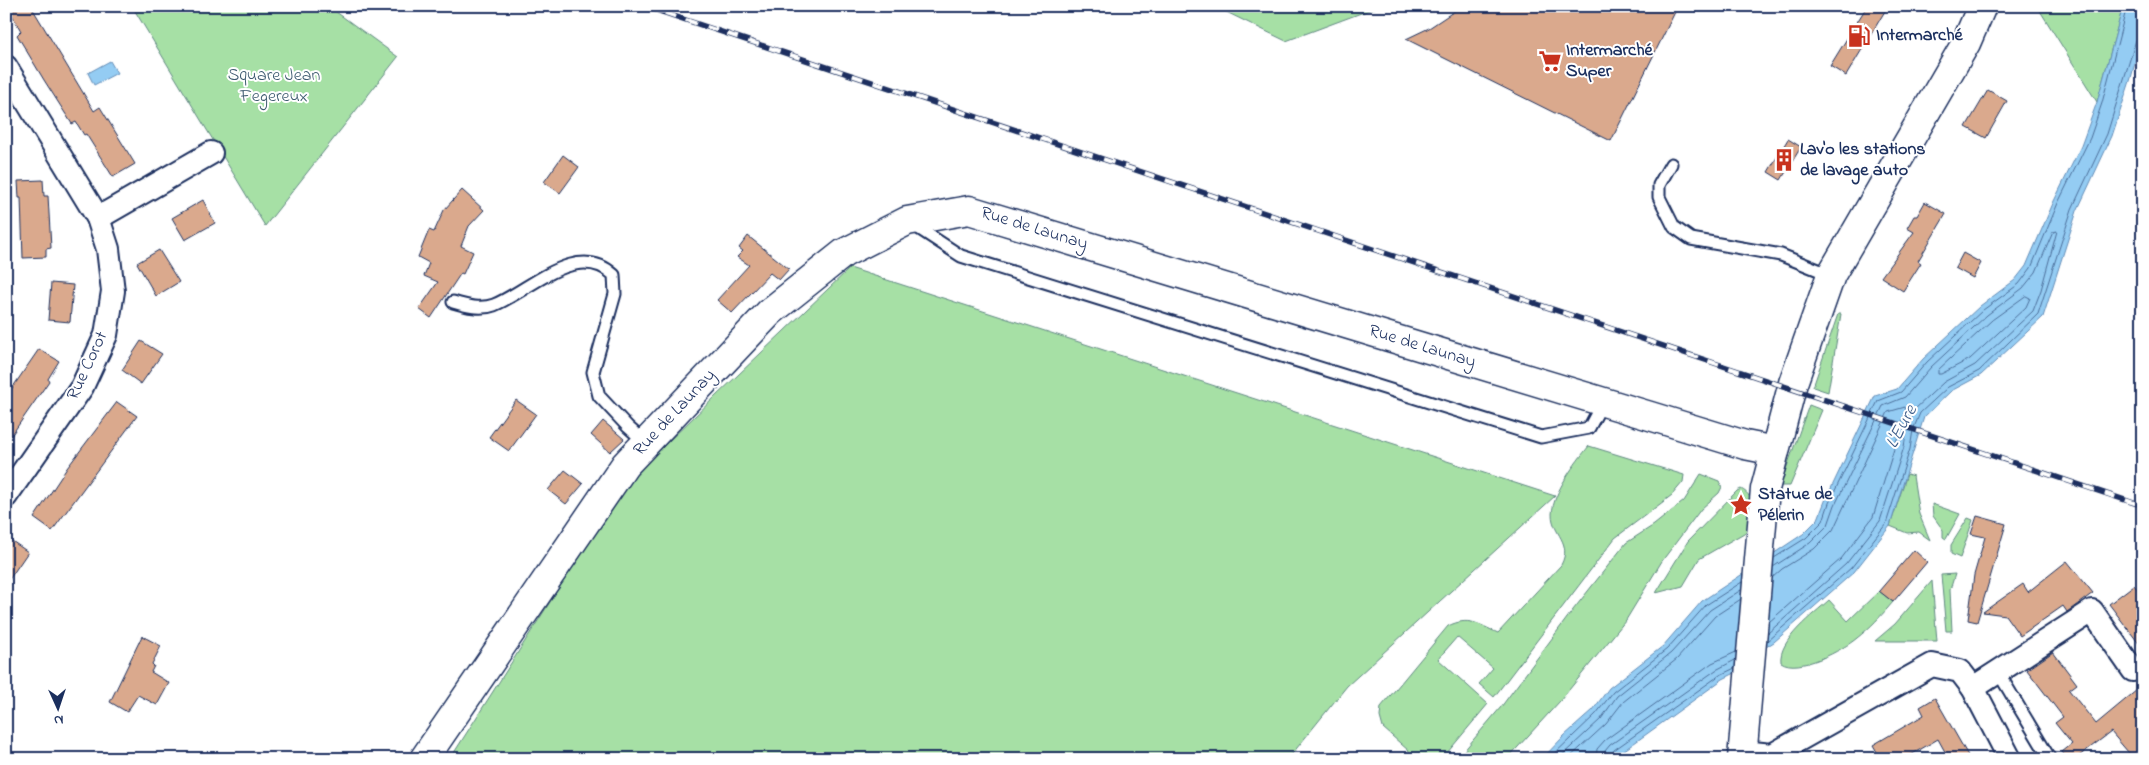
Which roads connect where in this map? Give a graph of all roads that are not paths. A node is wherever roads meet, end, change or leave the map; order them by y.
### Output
1 (1982, 6) edge
2 (6, 67) edge
3 (211, 153) dead end
4 (1671, 164) dead end
5 (98, 218) junction
6 (907, 220) junction
7 (1831, 275) junction
8 (453, 302) dead end
9 (1603, 402) junction
10 (646, 443) junction
11 (1775, 451) junction
12 (6, 496) edge
13 (2133, 670) dead end
14 (1998, 672) junction
15 (1974, 688) junction
16 (1742, 756) edge
17 (424, 759) edge
18 (2010, 759) edge
19 (2050, 759) edge

1 - 7 street
2 - 5 street, Rue Corot
3 - 5 street
4 - 7 lane
5 - 12 street, Rue Corot
6 - 9 street, Rue de Launay
6 - 9 lane
6 - 10 street, Rue de Launay
7 - 11 street
8 - 10 lane
9 - 11 street, Rue de Launay
10 - 17 street, Rue de Launay
11 - 16 street
13 - 14 street
14 - 15 street
14 - 19 lane
15 - 16 street
15 - 18 street

